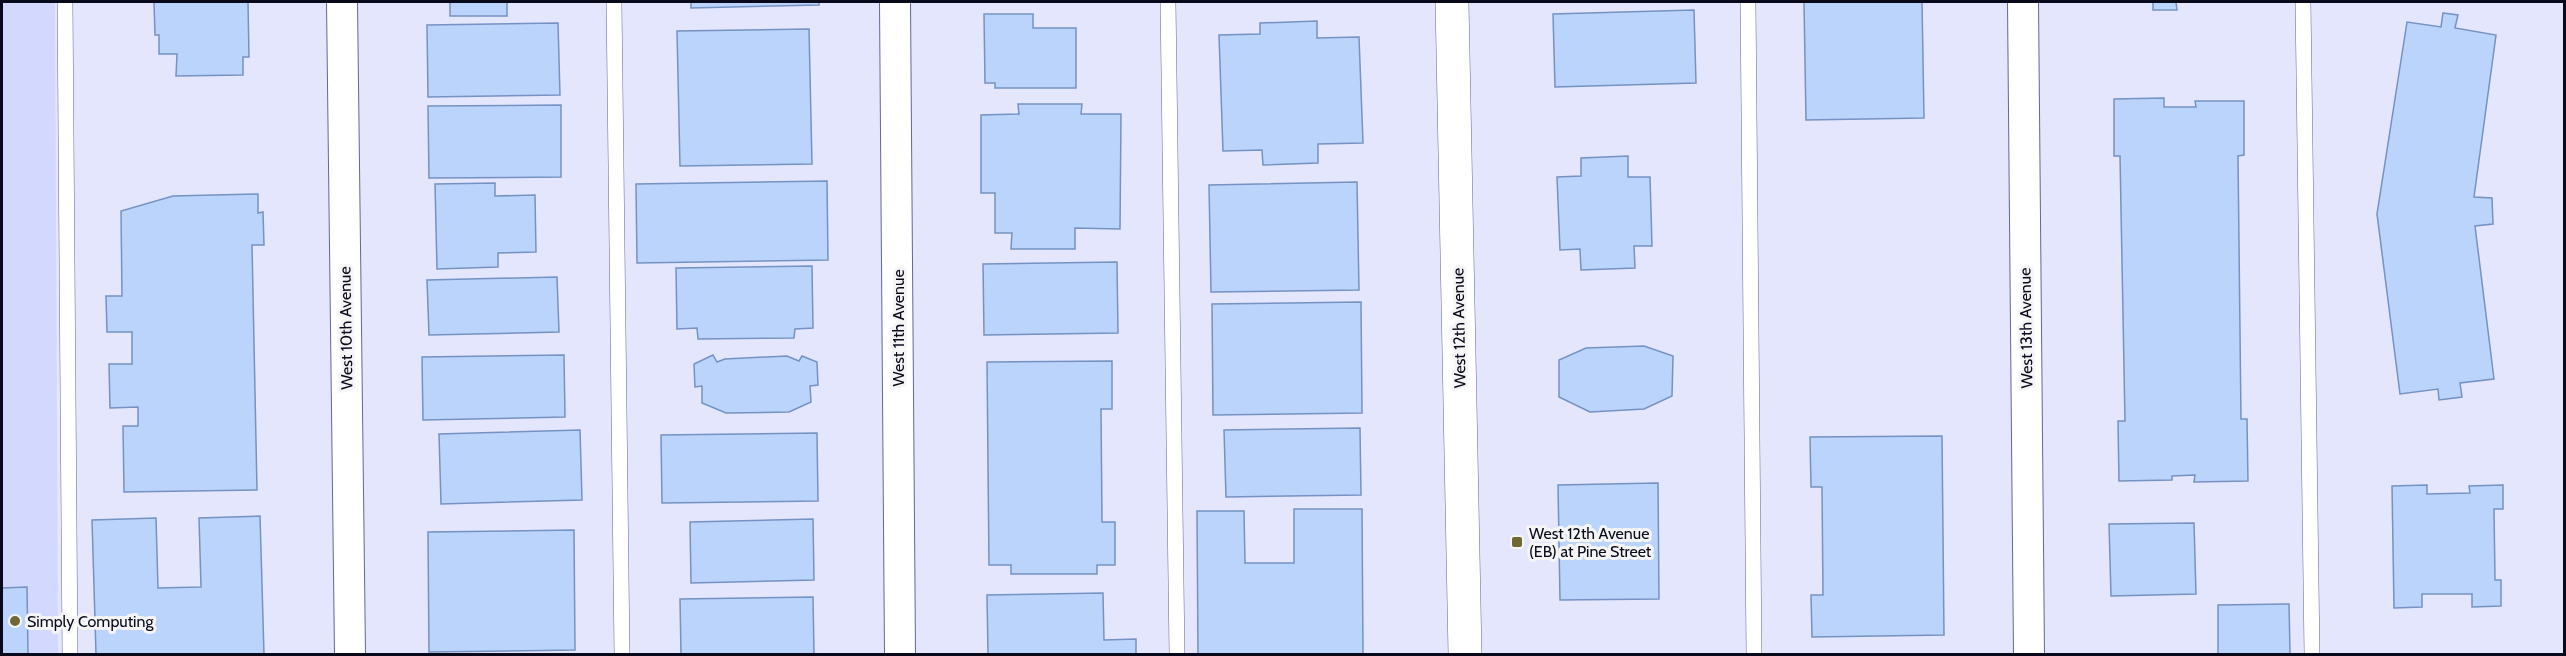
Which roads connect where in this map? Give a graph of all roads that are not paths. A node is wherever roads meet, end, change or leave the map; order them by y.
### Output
1 (64, 2) edge
2 (342, 2) edge
3 (614, 2) edge
4 (895, 2) edge
5 (1168, 2) edge
6 (1452, 2) edge
7 (1748, 2) edge
8 (2023, 2) edge
9 (2303, 2) edge
10 (70, 654) edge
11 (350, 654) edge
12 (621, 654) edge
13 (900, 654) edge
14 (1177, 654) edge
15 (1466, 654) edge
16 (1754, 654) edge
17 (2029, 654) edge
18 (2312, 654) edge

1 - 10 lane
2 - 11 street, West 10th Avenue
3 - 12 lane
4 - 13 street, West 11th Avenue
5 - 14 lane
6 - 15 street, West 12th Avenue
7 - 16 lane
8 - 17 street, West 13th Avenue
9 - 18 lane

